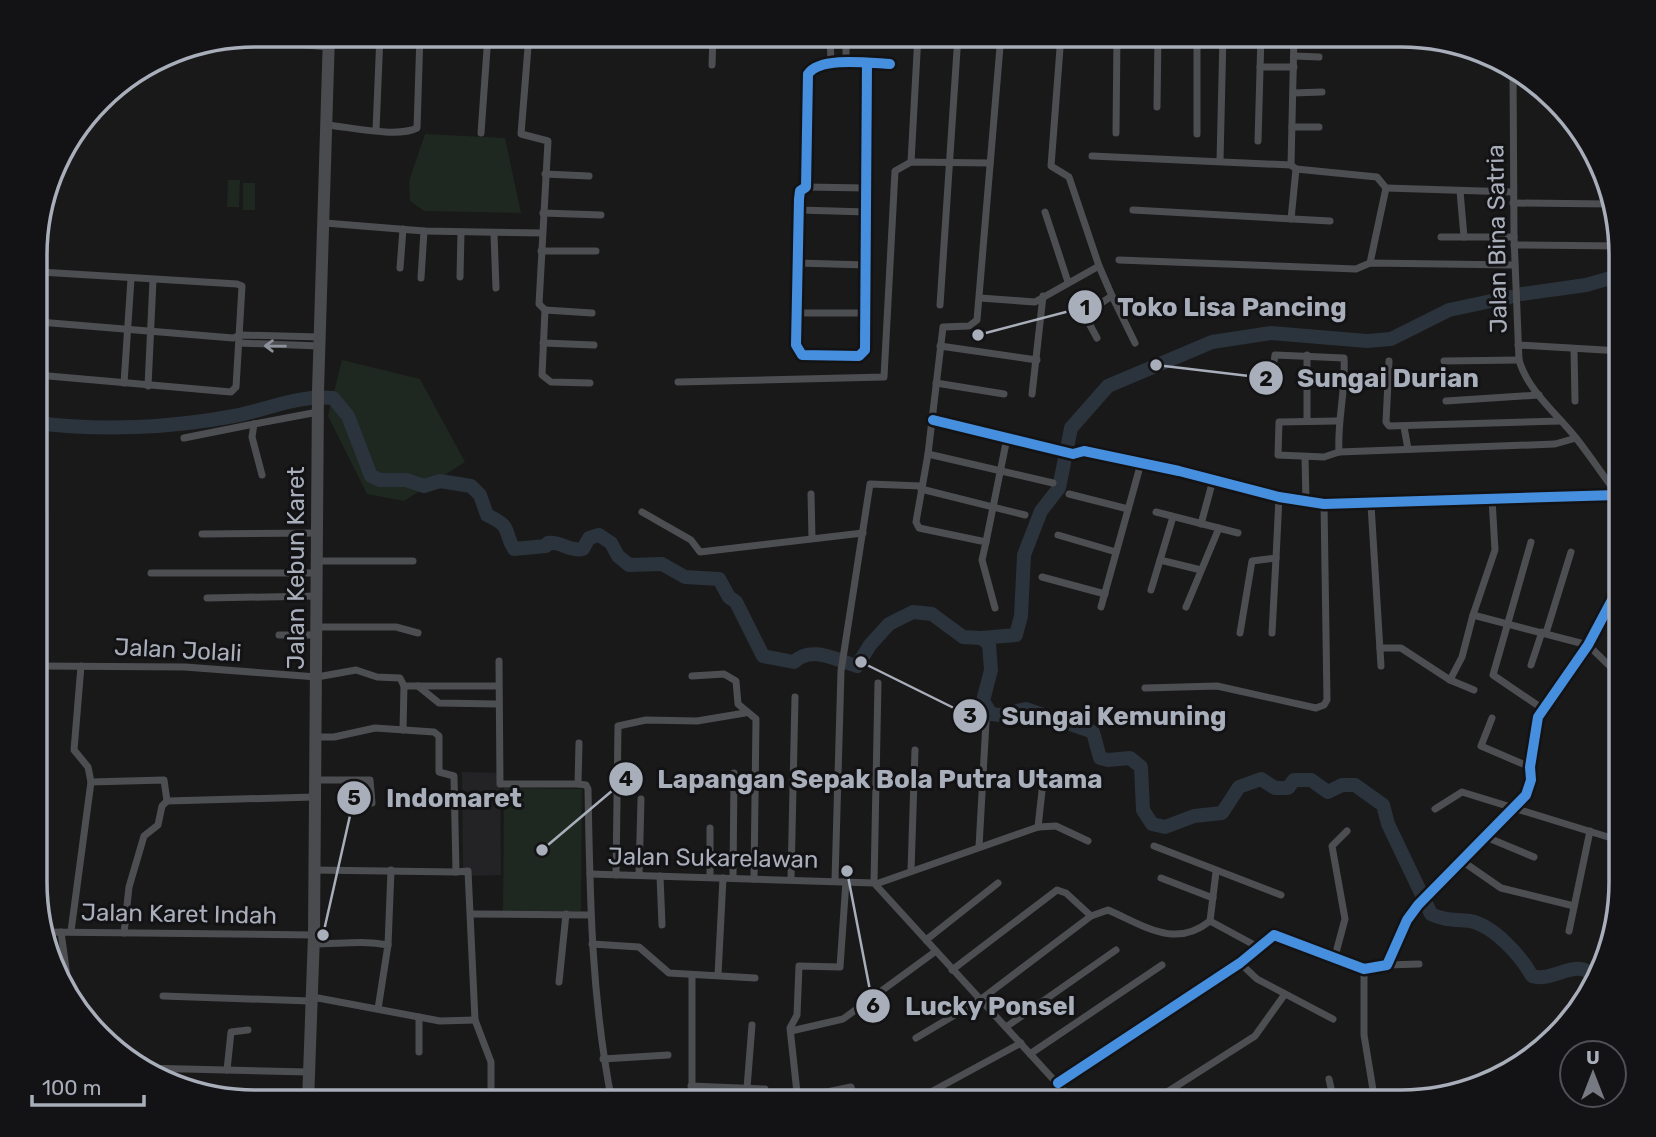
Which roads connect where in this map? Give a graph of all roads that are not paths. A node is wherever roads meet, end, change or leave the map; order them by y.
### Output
1 (329, 47) edge
2 (379, 47) edge
3 (420, 47) edge
4 (487, 47) edge
5 (528, 47) edge
6 (713, 47) edge
7 (830, 47) edge
8 (846, 48) edge
9 (917, 48) edge
10 (957, 48) edge
11 (1000, 48) edge
12 (1060, 48) edge
13 (1117, 48) edge
14 (1158, 48) edge
15 (1197, 48) edge
16 (1223, 48) edge
17 (1261, 48) edge
18 (1294, 48) edge
19 (1294, 56) junction
20 (1319, 57) dead end
21 (831, 62) junction
22 (846, 63) junction
23 (867, 63) junction
24 (890, 64) dead end
25 (712, 65) dead end
26 (1260, 67) junction
27 (1294, 67) junction
28 (1513, 80) edge
29 (1322, 92) dead end
30 (1293, 93) junction
31 (1157, 107) dead end
32 (327, 125) junction
33 (1292, 127) junction
34 (1319, 127) dead end
35 (376, 130) junction
36 (481, 133) dead end
37 (1116, 133) dead end
38 (1197, 134) dead end
39 (1258, 141) dead end
40 (1092, 156) dead end
41 (1220, 161) junction
42 (911, 162) junction
43 (949, 162) junction
44 (990, 163) junction
45 (1294, 167) junction
46 (545, 174) junction
47 (589, 176) dead end
48 (806, 187) junction
49 (866, 188) junction
50 (1386, 188) junction
51 (1460, 191) junction
52 (1513, 192) junction
53 (1513, 202) junction
54 (1602, 204) edge
55 (799, 210) junction
56 (1133, 210) dead end
57 (867, 212) junction
58 (1045, 212) dead end
59 (543, 213) junction
60 (601, 215) dead end
61 (1291, 219) junction
62 (1329, 221) dead end
63 (325, 223) junction
64 (402, 229) junction
65 (424, 231) junction
66 (461, 232) junction
67 (541, 233) junction
68 (494, 234) junction
69 (1441, 237) dead end
70 (1464, 237) junction
71 (1514, 241) junction
72 (1608, 245) edge
73 (541, 251) junction
74 (596, 251) dead end
75 (1119, 260) dead end
76 (797, 263) junction
77 (1370, 263) junction
78 (867, 265) junction
79 (1515, 265) junction
80 (1099, 266) junction
81 (400, 268) dead end
82 (47, 273) edge
83 (460, 277) dead end
84 (421, 278) dead end
85 (131, 279) junction
86 (153, 280) junction
87 (1068, 282) junction
88 (496, 288) dead end
89 (1043, 295) junction
90 (1112, 296) junction
91 (980, 298) junction
92 (940, 306) dead end
93 (545, 310) junction
94 (592, 313) dead end
95 (796, 313) junction
96 (866, 313) junction
97 (47, 322) edge
98 (128, 331) junction
99 (151, 332) junction
100 (237, 337) junction
101 (1097, 338) dead end
102 (320, 342) junction
103 (1135, 342) dead end
104 (543, 343) junction
105 (241, 345) junction
106 (594, 345) dead end
107 (1518, 345) junction
108 (940, 346) junction
109 (1574, 349) junction
110 (1608, 350) edge
111 (1307, 355) junction
112 (1037, 360) junction
113 (1519, 360) junction
114 (1389, 361) dead end
115 (1444, 361) dead end
116 (47, 376) edge
117 (678, 382) dead end
118 (1271, 382) dead end
119 (124, 383) junction
120 (590, 383) dead end
121 (936, 383) junction
122 (148, 386) junction
123 (1004, 394) dead end
124 (1032, 394) dead end
125 (1539, 396) junction
126 (1446, 401) dead end
127 (1575, 401) dead end
128 (318, 408) junction
129 (933, 420) junction
130 (1307, 421) junction
131 (1338, 421) junction
132 (1561, 421) junction
133 (254, 424) junction
134 (1404, 427) junction
135 (184, 438) dead end
136 (1007, 438) junction
137 (1576, 438) junction
138 (1408, 449) junction
139 (1339, 452) junction
140 (928, 454) junction
141 (1305, 457) junction
142 (1141, 463) junction
143 (1001, 471) junction
144 (262, 475) dead end
145 (1213, 480) junction
146 (1608, 482) edge
147 (1053, 483) dead end
148 (921, 487) junction
149 (811, 494) dead end
150 (1069, 494) dead end
151 (1279, 497) junction
152 (1608, 497) edge
153 (1492, 499) junction
154 (1306, 502) junction
155 (1324, 504) junction
156 (1371, 505) junction
157 (993, 506) junction
158 (1128, 509) junction
159 (642, 512) dead end
160 (1156, 512) dead end
161 (1026, 515) dead end
162 (1173, 517) junction
163 (1201, 524) junction
164 (1219, 528) junction
165 (319, 533) junction
166 (863, 533) junction
167 (1238, 533) dead end
168 (202, 534) dead end
169 (1058, 536) dead end
170 (813, 538) junction
171 (986, 542) junction
172 (1531, 542) dead end
173 (1116, 552) junction
174 (1571, 552) dead end
175 (1276, 558) junction
176 (1160, 560) junction
177 (413, 561) dead end
178 (318, 567) junction
179 (1201, 570) junction
180 (151, 573) dead end
181 (1042, 577) dead end
182 (1151, 590) dead end
183 (1105, 594) junction
184 (318, 596) junction
185 (208, 598) dead end
186 (1608, 606) edge
187 (1101, 607) dead end
188 (1185, 607) dead end
189 (995, 608) dead end
190 (1473, 615) junction
191 (1507, 623) junction
192 (317, 631) junction
193 (418, 633) dead end
194 (1240, 633) dead end
195 (1272, 633) dead end
196 (1544, 633) junction
197 (279, 635) dead end
198 (1588, 645) junction
199 (1380, 648) junction
200 (499, 661) dead end
201 (1531, 665) dead end
202 (1608, 665) edge
203 (48, 666) edge
204 (81, 666) junction
205 (1381, 666) dead end
206 (692, 676) dead end
207 (317, 677) junction
208 (1451, 680) junction
209 (878, 683) dead end
210 (404, 686) junction
211 (417, 686) junction
212 (498, 686) junction
213 (1145, 688) dead end
214 (1474, 690) dead end
215 (795, 697) dead end
216 (497, 704) junction
217 (1543, 709) junction
218 (746, 713) junction
219 (1492, 718) dead end
220 (986, 722) dead end
221 (403, 730) junction
222 (316, 737) junction
223 (579, 743) dead end
224 (915, 750) dead end
225 (1530, 767) junction
226 (734, 773) dead end
227 (315, 779) junction
228 (91, 782) junction
229 (1043, 782) dead end
230 (578, 784) junction
231 (314, 797) junction
232 (641, 799) dead end
233 (167, 801) junction
234 (372, 803) dead end
235 (1515, 807) junction
236 (1435, 808) dead end
237 (1038, 827) junction
238 (710, 828) dead end
239 (1347, 831) dead end
240 (1590, 831) junction
241 (1486, 837) junction
242 (1608, 837) edge
243 (1088, 841) dead end
244 (1154, 846) dead end
245 (979, 847) junction
246 (1534, 857) dead end
247 (1462, 861) junction
248 (313, 870) junction
249 (391, 870) junction
250 (911, 871) junction
251 (456, 872) junction
252 (1216, 872) junction
253 (590, 874) junction
254 (616, 874) junction
255 (639, 875) junction
256 (660, 876) junction
257 (710, 877) junction
258 (723, 878) junction
259 (733, 878) junction
260 (1161, 878) dead end
261 (754, 879) junction
262 (791, 879) junction
263 (835, 880) junction
264 (846, 881) junction
265 (875, 883) junction
266 (998, 883) dead end
267 (1281, 895) dead end
268 (1213, 898) junction
269 (1574, 906) junction
270 (471, 914) junction
271 (566, 914) junction
272 (589, 915) junction
273 (1091, 916) junction
274 (1210, 921) junction
275 (662, 925) dead end
276 (71, 931) junction
277 (1569, 931) dead end
278 (53, 932) edge
279 (61, 932) junction
280 (124, 933) junction
281 (313, 939) junction
282 (926, 940) junction
283 (592, 944) junction
284 (388, 945) junction
285 (1258, 947) junction
286 (1116, 950) dead end
287 (936, 951) junction
288 (1334, 960) junction
289 (1240, 963) junction
290 (1419, 964) dead end
291 (66, 965) edge
292 (1162, 965) dead end
293 (1387, 965) junction
294 (1364, 969) junction
295 (952, 970) junction
296 (692, 975) junction
297 (718, 975) junction
298 (755, 978) dead end
299 (559, 982) dead end
300 (1285, 994) junction
301 (163, 996) dead end
302 (980, 1000) junction
303 (310, 1001) junction
304 (378, 1009) junction
305 (419, 1017) junction
306 (475, 1020) junction
307 (1332, 1020) dead end
308 (752, 1025) dead end
309 (1006, 1027) junction
310 (248, 1030) dead end
311 (791, 1031) junction
312 (916, 1038) dead end
313 (1021, 1043) junction
314 (419, 1052) dead end
315 (1030, 1054) junction
316 (668, 1055) dead end
317 (603, 1059) junction
318 (165, 1069) edge
319 (227, 1070) junction
320 (308, 1072) junction
321 (1329, 1079) dead end
322 (1058, 1083) junction
323 (691, 1086) junction
324 (747, 1088) junction
325 (308, 1089) edge
326 (491, 1089) edge
327 (609, 1089) edge
328 (691, 1089) edge
329 (765, 1089) dead end
330 (797, 1089) edge
331 (935, 1090) edge
332 (1064, 1090) edge
333 (1171, 1090) edge
334 (1331, 1090) edge
335 (1373, 1090) edge

1 - 32 main road, Jalan Kebun Karet
2 - 35 street
3 - 35 street
4 - 36 street
5 - 46 street
6 - 25 street
7 - 21 street
8 - 22 street
9 - 42 street
10 - 43 street
11 - 44 street
12 - 80 street
13 - 37 street
14 - 31 street
15 - 38 street
16 - 41 street
17 - 26 street
18 - 19 street
19 - 20 street
19 - 27 street
21 - 22 street
21 - 48 street
22 - 23 street
23 - 24 street
23 - 49 street
26 - 27 street
26 - 39 street
27 - 30 street
28 - 52 street, Jalan Bina Satria
29 - 30 street
30 - 33 street
32 - 35 street
32 - 63 main road, Jalan Kebun Karet
33 - 34 street
33 - 45 street
40 - 41 street
41 - 45 street
42 - 43 street
42 - 117 street
43 - 44 street
43 - 92 street
44 - 91 street
45 - 50 street
45 - 61 street
46 - 47 street
46 - 59 street
48 - 49 street
48 - 55 street
49 - 57 street
50 - 51 street
50 - 77 street
51 - 52 street
51 - 70 street
52 - 53 street, Jalan Bina Satria
53 - 54 street
53 - 71 street, Jalan Bina Satria
55 - 57 street
55 - 76 street
56 - 61 street
57 - 78 street
58 - 87 street
59 - 60 street
59 - 67 street
61 - 62 street
63 - 64 street
63 - 102 main road, Jalan Kebun Karet
64 - 65 street
64 - 81 street
65 - 66 street
65 - 84 street
66 - 68 street
66 - 83 street
67 - 68 street
67 - 73 street
68 - 88 street
69 - 70 street
70 - 71 street
71 - 72 street
71 - 79 street, Jalan Bina Satria
73 - 74 street
73 - 93 street
75 - 77 street
76 - 78 street
76 - 95 street
77 - 79 street
78 - 96 street
79 - 107 street, Jalan Bina Satria
80 - 87 street
80 - 90 street
82 - 85 street
85 - 86 street
85 - 98 street
86 - 99 street
86 - 100 street
87 - 89 street
89 - 91 street
89 - 112 street
90 - 101 street
90 - 103 street
91 - 108 street
93 - 94 street
93 - 104 street
95 - 96 street
95 - 96 street
97 - 98 street
98 - 99 street
98 - 119 street
99 - 100 street
99 - 122 street
100 - 102 street
100 - 105 street
102 -> 105 street
102 - 128 main road, Jalan Kebun Karet
104 - 106 street
104 - 120 street
105 - 122 street
107 - 109 street
107 - 113 street, Jalan Bina Satria
108 - 112 street
108 - 121 street
109 - 110 street
109 - 127 street
111 - 118 street
111 - 130 street
111 - 131 street
112 - 124 street
113 - 115 street
113 - 125 street, Jalan Bina Satria
114 - 134 street
116 - 119 street
119 - 122 street
121 - 123 street
121 - 129 street
125 - 126 street
125 - 132 street, Jalan Bina Satria
128 - 133 street
128 - 165 main road, Jalan Kebun Karet
129 - 136 street
129 - 140 street
130 - 131 street
130 - 141 street
131 - 139 street
132 - 134 street
132 - 137 street, Jalan Bina Satria
133 - 135 street
133 - 144 street
134 - 138 street
136 - 142 street
136 - 143 street
137 - 138 street
137 - 146 street, Jalan Bina Satria
138 - 139 street
139 - 141 street
140 - 143 street
140 - 148 street
141 - 154 street
142 - 145 street
142 - 158 street
143 - 147 street
143 - 157 street
145 - 151 street
145 - 163 street
148 - 157 street
148 - 166 street
148 - 171 street
149 - 170 street
150 - 158 street
151 - 154 street
151 - 175 street
152 - 153 street
153 - 156 street
153 - 190 street
154 - 155 street
155 - 156 street
155 - 213 street
156 - 199 street
157 - 161 street
157 - 171 street
158 - 173 street
159 - 170 street
160 - 162 street
162 - 163 street
162 - 176 street
163 - 164 street
164 - 167 street
164 - 179 street
165 - 168 street
165 - 178 main road, Jalan Kebun Karet
166 - 170 street
166 - 263 street
169 - 173 street
171 - 189 street
172 - 191 street
173 - 183 street
174 - 196 street
175 - 194 street
175 - 195 street
176 - 179 street
176 - 182 street
177 - 178 street
178 - 180 street
178 - 184 main road, Jalan Kebun Karet
179 - 188 street
181 - 183 street
183 - 187 street
184 - 185 street
184 - 192 main road, Jalan Kebun Karet
186 - 198 street
190 - 191 street
190 - 208 street
191 - 196 street
191 - 217 street
192 - 193 street
192 - 197 street
192 - 207 main road, Jalan Kebun Karet
196 - 198 street
196 - 201 street
198 - 202 street
198 - 217 street
199 - 205 street
199 - 208 street
200 - 212 street
203 - 204 street, Jalan Jolali
204 - 207 street, Jalan Jolali
204 - 228 street
206 - 218 street
207 - 210 street, Jalan Jolali
207 - 222 main road, Jalan Kebun Karet
208 - 214 street
209 - 265 street
210 - 211 street
210 - 221 street
211 - 212 street
211 - 216 street
212 - 216 street
215 - 262 street
216 - 230 street
217 - 225 street
218 - 254 street
218 - 261 street
219 - 225 street
220 - 245 street
221 - 222 street
221 - 251 street
222 - 227 main road, Jalan Kebun Karet
223 - 230 street
224 - 250 street
225 - 235 street
226 - 259 street
227 - 231 main road, Jalan Kebun Karet
227 - 234 street
228 - 233 street
228 - 276 street
229 - 237 street
230 - 253 street
231 - 233 street
231 - 248 main road, Jalan Kebun Karet
232 - 255 street
233 - 280 street
235 - 236 street
235 - 240 street
235 - 241 street
237 - 243 street
237 - 245 street
238 - 257 street
239 - 288 street
240 - 242 street
240 - 269 street
241 - 246 street
241 - 247 street
244 - 252 street
245 - 250 street
247 - 269 street
247 - 293 street
248 - 249 street
248 - 281 main road, Jalan Kebun Karet
249 - 251 street
249 - 284 street
250 - 265 street
251 - 270 street
252 - 267 street
252 - 268 street
253 - 254 street, Jalan Sukarelawan
253 - 272 street
254 - 255 street, Jalan Sukarelawan
255 - 256 street, Jalan Sukarelawan
256 - 257 street, Jalan Sukarelawan
256 - 275 street
257 - 258 street, Jalan Sukarelawan
258 - 259 street, Jalan Sukarelawan
258 - 297 street
259 - 261 street, Jalan Sukarelawan
260 - 268 street
261 - 262 street, Jalan Sukarelawan
262 - 263 street, Jalan Sukarelawan
263 - 264 street, Jalan Sukarelawan
264 - 265 street, Jalan Sukarelawan
264 - 311 street
265 - 282 street
266 - 282 street
268 - 274 street
269 - 277 street
270 - 271 street
270 - 306 street
271 - 272 street
271 - 299 street
272 - 283 street
273 - 274 street
273 - 295 street
273 - 302 street
274 - 285 street
276 - 279 street, Jalan Karet Indah
276 - 280 street, Jalan Karet Indah
278 - 279 street, Jalan Karet Indah
279 - 291 street
280 - 281 street, Jalan Karet Indah
281 - 284 street, Jalan Karet Indah
281 - 303 main road, Jalan Kebun Karet
282 - 287 street
283 - 296 street
283 - 317 street
284 - 304 street
285 - 288 street
285 - 289 street
286 - 309 street
287 - 295 street
287 - 311 street
288 - 294 street
289 - 300 street
289 - 322 street
290 - 293 street
292 - 315 street
293 - 294 street
294 - 335 street
295 - 302 street
296 - 297 street
296 - 323 street
297 - 298 street
300 - 307 street
300 - 333 street
301 - 303 street
302 - 309 street
302 - 312 street
303 - 304 street
303 - 320 main road, Jalan Kebun Karet
304 - 305 street
305 - 306 street
305 - 314 street
306 - 326 street
308 - 324 street
309 - 313 street
310 - 319 street
311 - 330 street
313 - 315 street
313 - 331 street
315 - 322 street
316 - 317 street
317 - 327 street
318 - 319 street
319 - 320 street
320 - 325 main road, Jalan Kebun Karet
321 - 334 street
322 - 332 street
323 - 324 street
323 - 328 street
324 - 329 street

